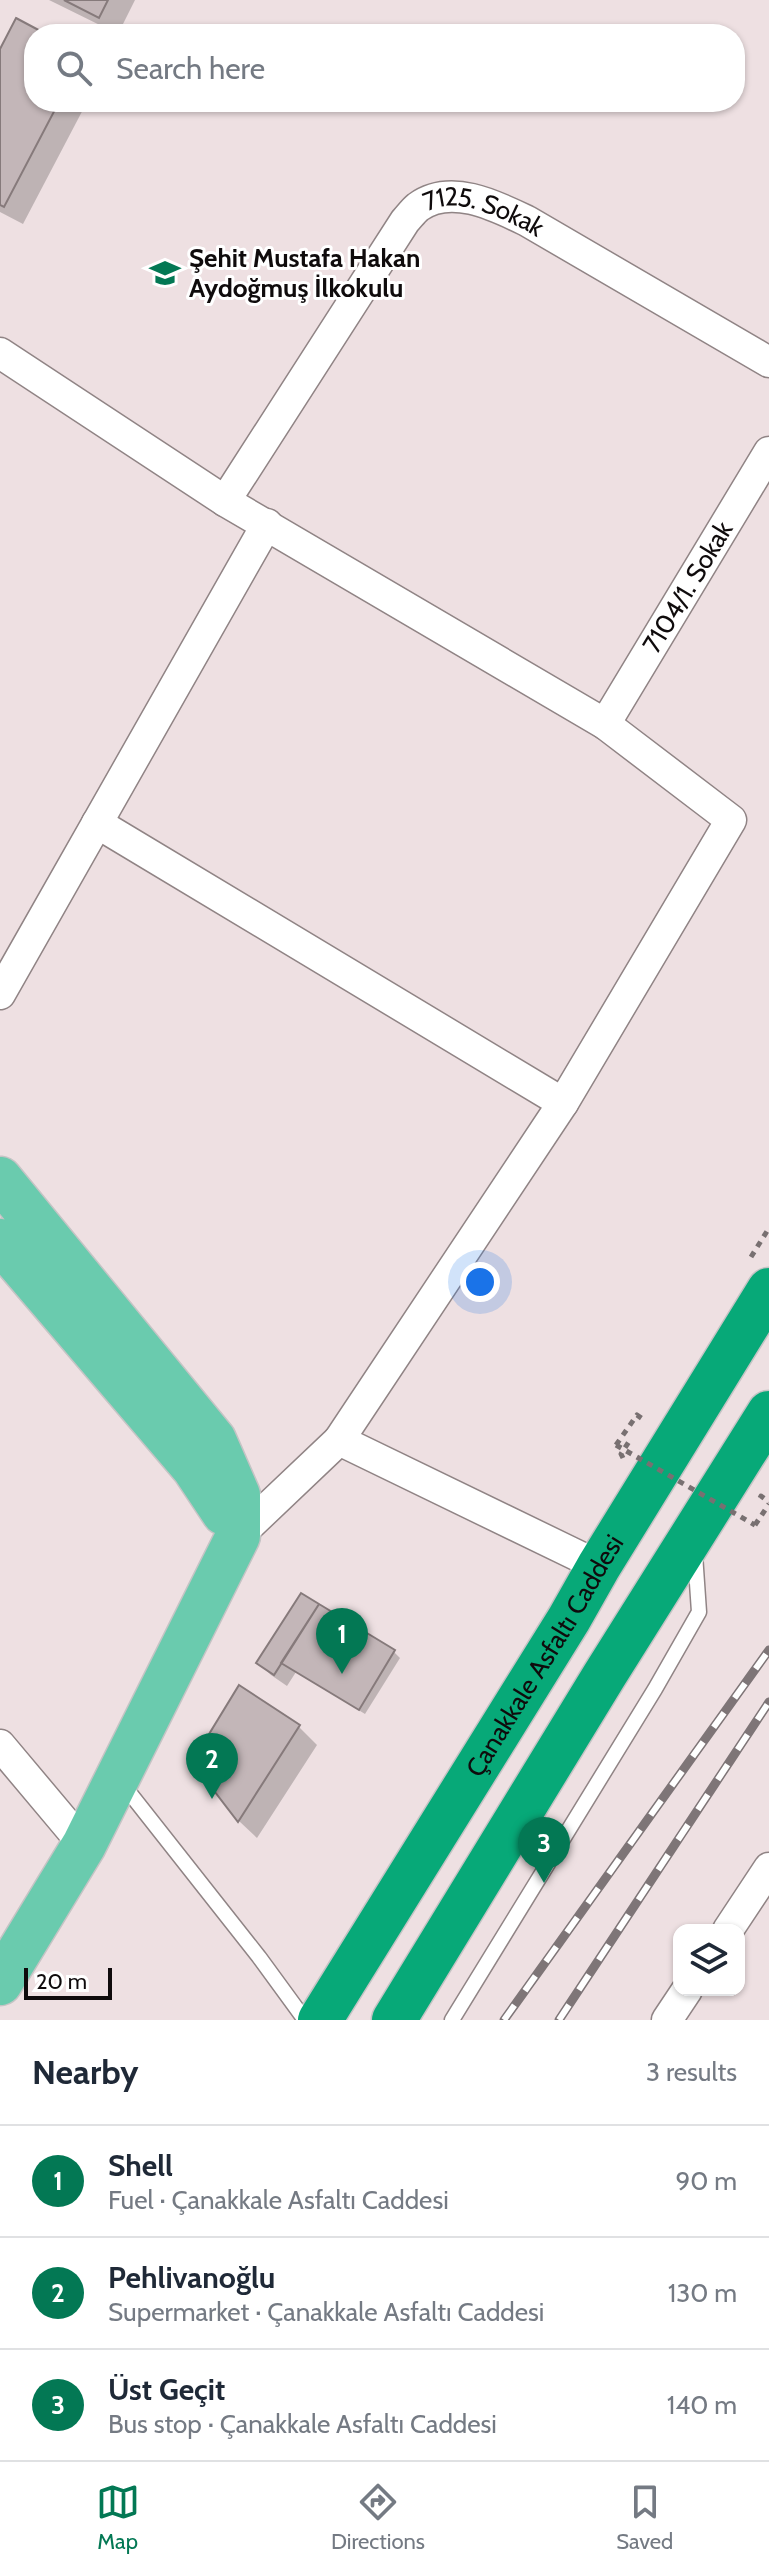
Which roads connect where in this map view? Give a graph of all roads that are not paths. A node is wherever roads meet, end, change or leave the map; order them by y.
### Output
1 (769, 362) edge
2 (3, 363) edge
3 (769, 452) edge
4 (225, 501) junction
5 (267, 524) junction
6 (605, 724) junction
7 (97, 823) junction
8 (0, 994) edge
9 (563, 1103) junction
10 (0, 1179) edge
11 (0, 1241) edge
12 (769, 1290) edge
13 (769, 1413) edge
14 (339, 1440) junction
15 (693, 1534) junction
16 (238, 1536) junction
17 (599, 1566) junction
18 (0, 1745) edge
19 (118, 1778) junction
20 (84, 1845) junction
21 (769, 1868) edge
22 (732, 1924) edge
23 (0, 1983) edge
24 (683, 1996) edge
25 (305, 2020) edge
26 (320, 2020) edge
27 (394, 2020) edge
28 (452, 2020) edge
29 (667, 2020) edge

1 - 4 street, 7125. Sokak
2 - 4 street
3 - 6 street, 7104/1. Sokak
4 - 5 street
5 - 6 street
5 - 7 street
6 - 9 street
7 - 8 street
7 - 9 street
9 - 14 street
10 - 16 main road
11 - 16 main road
12 - 17 highway, Çanakkale Asfaltı Caddesi
13 - 15 highway
14 - 16 street
14 - 17 street
15 - 27 highway
15 - 28 lane
16 - 19 main road
17 - 26 highway, Çanakkale Asfaltı Caddesi
18 - 20 street
19 - 20 main road
19 - 25 lane
20 - 23 main road
21 - 22 street
24 - 29 street

